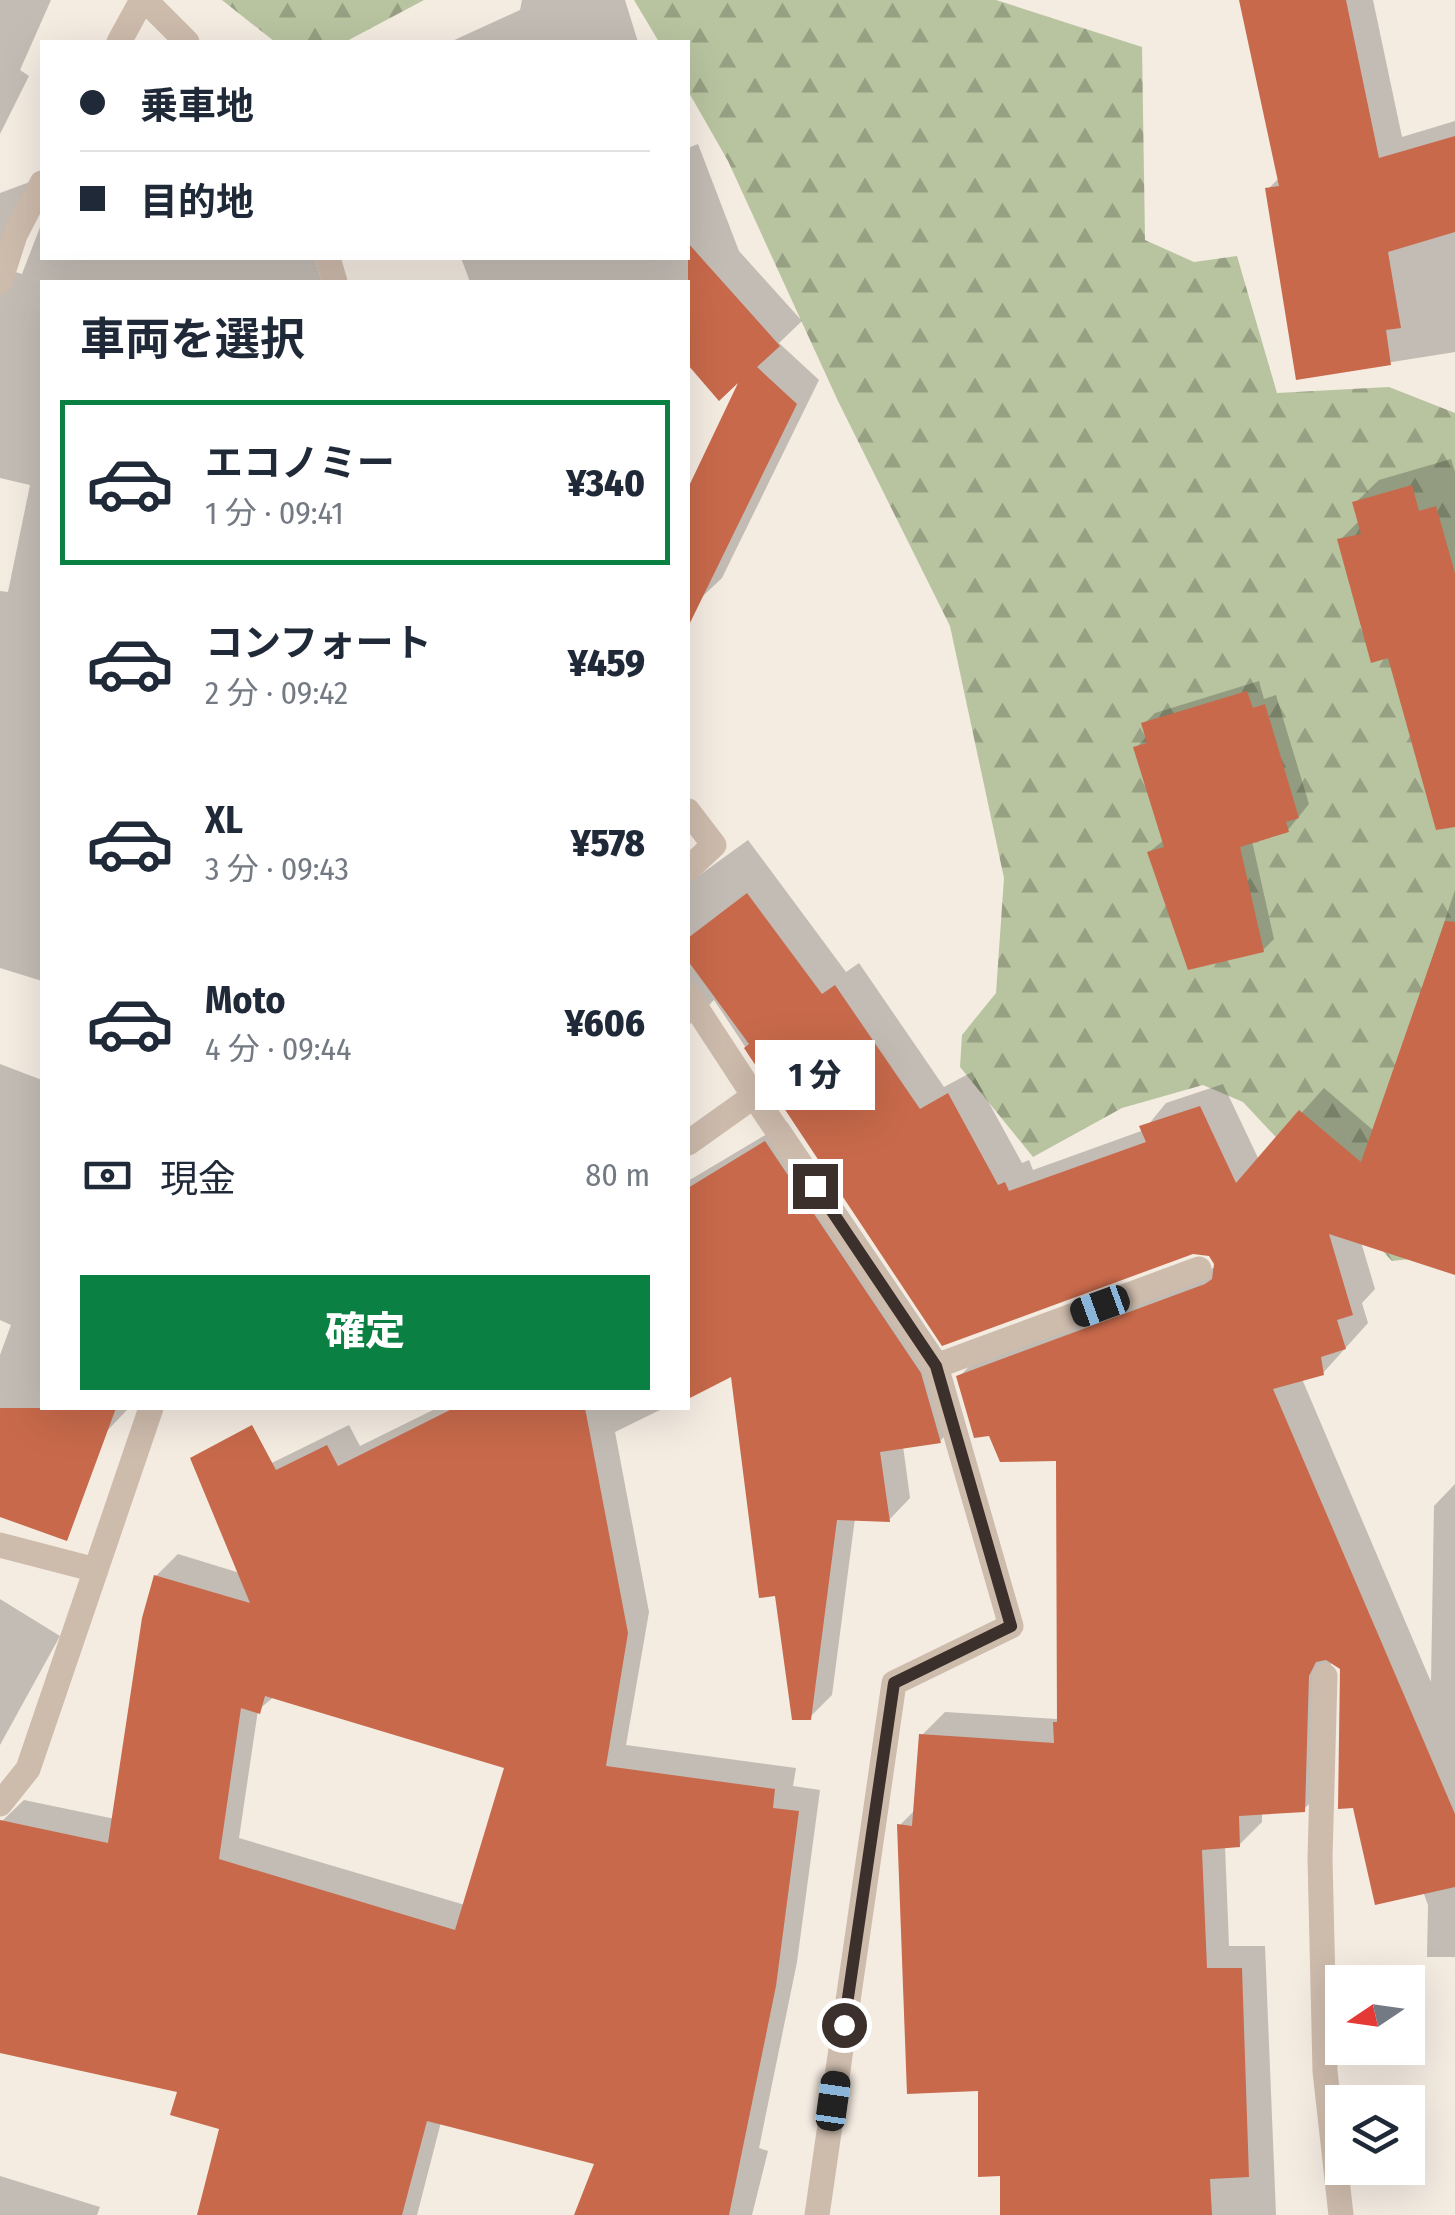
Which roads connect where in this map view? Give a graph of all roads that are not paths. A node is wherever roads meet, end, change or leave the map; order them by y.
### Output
1 (143, 0) edge
2 (119, 40) edge
3 (185, 40) edge
4 (40, 187) edge
5 (0, 282) edge
6 (690, 814) edge
7 (690, 867) edge
8 (690, 998) edge
9 (754, 1096) junction
10 (690, 1142) edge
11 (1199, 1270) dead end
12 (936, 1366) junction
13 (151, 1410) edge
14 (0, 1545) edge
15 (96, 1570) junction
16 (1325, 1676) dead end
17 (0, 1804) edge
18 (816, 2215) edge
19 (1341, 2215) edge

1 - 2 street
1 - 3 street
4 - 5 street
6 - 7 street
8 - 9 street
9 - 10 street
9 - 12 street
11 - 12 street
12 - 18 street
13 - 15 street
14 - 15 street
15 - 17 street
16 - 19 street

